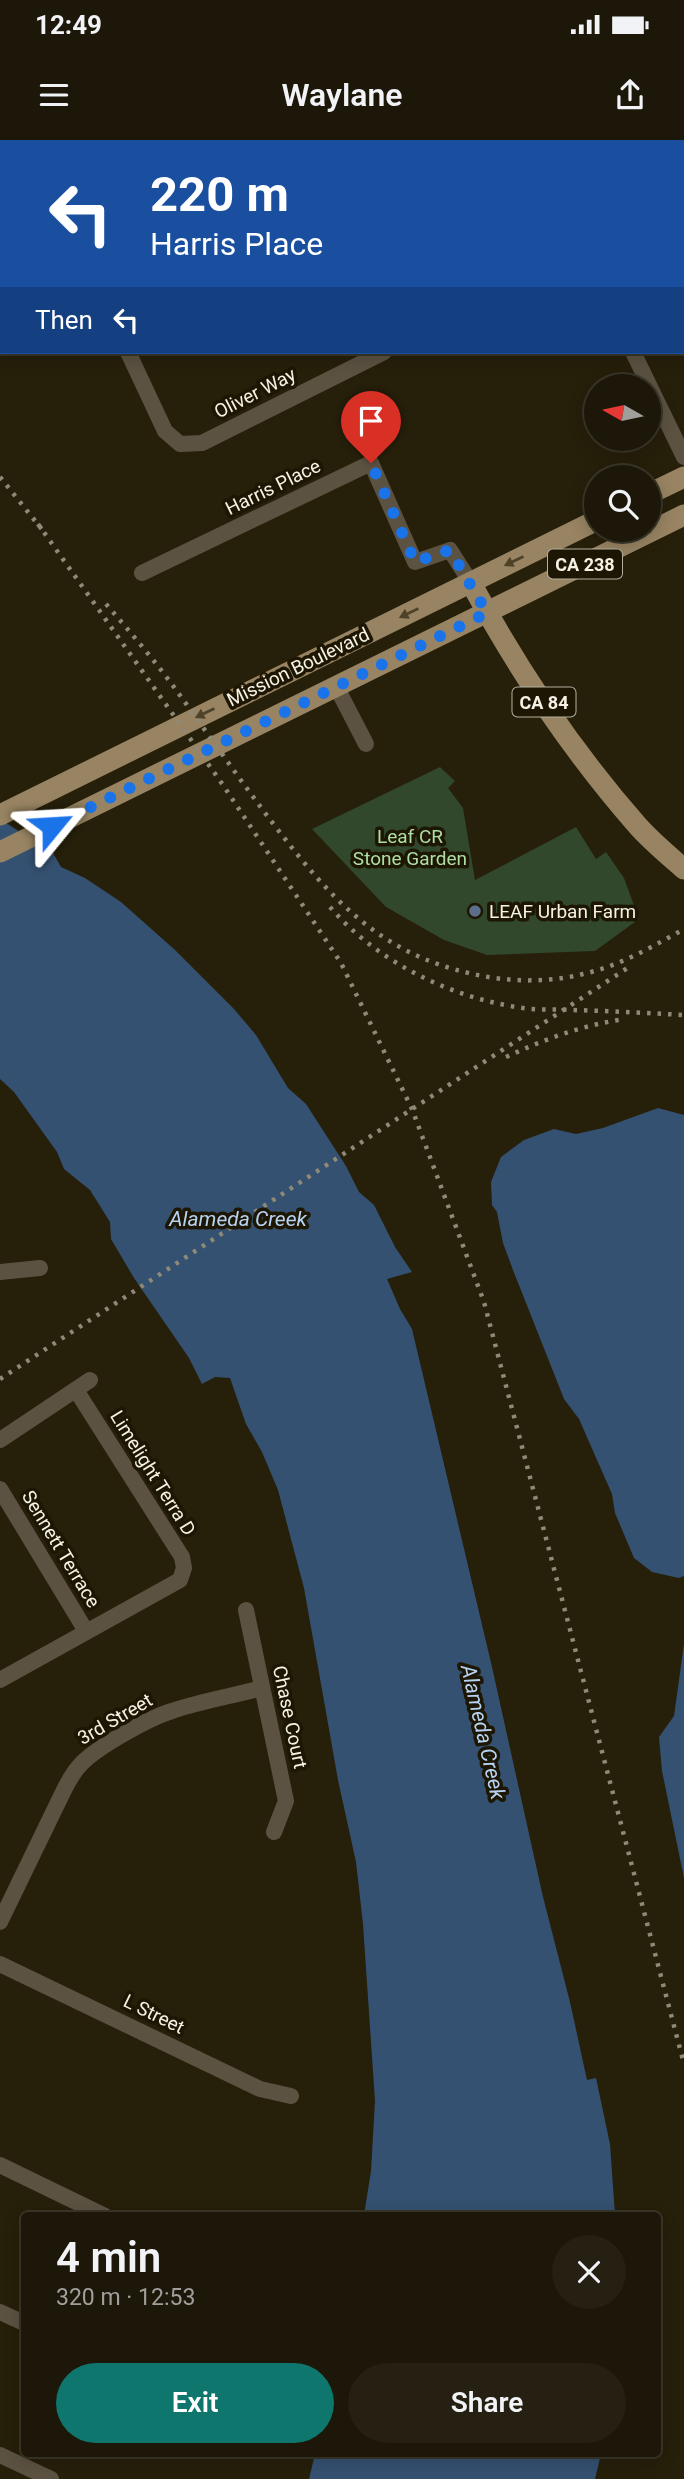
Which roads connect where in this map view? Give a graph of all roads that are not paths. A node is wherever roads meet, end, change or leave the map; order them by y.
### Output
1 (129, 354) edge
2 (380, 354) edge
3 (634, 354) edge
4 (684, 457) edge
5 (684, 477) edge
6 (661, 488) edge
7 (684, 515) edge
8 (584, 526) edge
9 (142, 573) dead end
10 (471, 583) junction
11 (487, 613) junction
12 (337, 688) junction
13 (366, 744) dead end
14 (0, 815) edge
15 (645, 833) junction
16 (0, 852) edge
17 (684, 869) edge
18 (684, 877) edge
19 (40, 1268) dead end
20 (0, 1272) edge
21 (90, 1380) dead end
22 (76, 1390) junction
23 (0, 1440) edge
24 (0, 1489) edge
25 (246, 1610) dead end
26 (86, 1631) junction
27 (0, 1680) edge
28 (262, 1688) junction
29 (274, 1832) dead end
30 (0, 1922) edge
31 (0, 1964) edge
32 (291, 2096) dead end
33 (0, 2165) edge
34 (97, 2212) edge
35 (0, 2312) edge
36 (21, 2322) edge
37 (0, 2455) edge
38 (51, 2479) edge

1 - 2 street, Oliver Way
3 - 4 street
5 - 6 main road
7 - 11 main road, Mission Boulevard / CA 238
8 -> 10 main road, Mission Boulevard / CA 238
9 - 10 street, Harris Place
10 - 11 main road, CA 84
10 -> 14 main road, Mission Boulevard
11 - 12 main road, Mission Boulevard
11 - 15 main road, CA 84
12 - 13 street
12 - 16 main road, Mission Boulevard
15 - 17 main road, CA 84
15 - 18 main road, CA 84
19 - 20 street
21 - 22 street
22 - 23 street
22 - 26 street, Limelight Terra D
24 - 26 street, Sennett Terrace
25 - 28 street, Chase Court
26 - 27 street
28 - 29 street, Chase Court
28 - 30 street, 3rd Street
31 - 32 street, L Street
33 - 34 street
35 - 36 street
37 - 38 street

